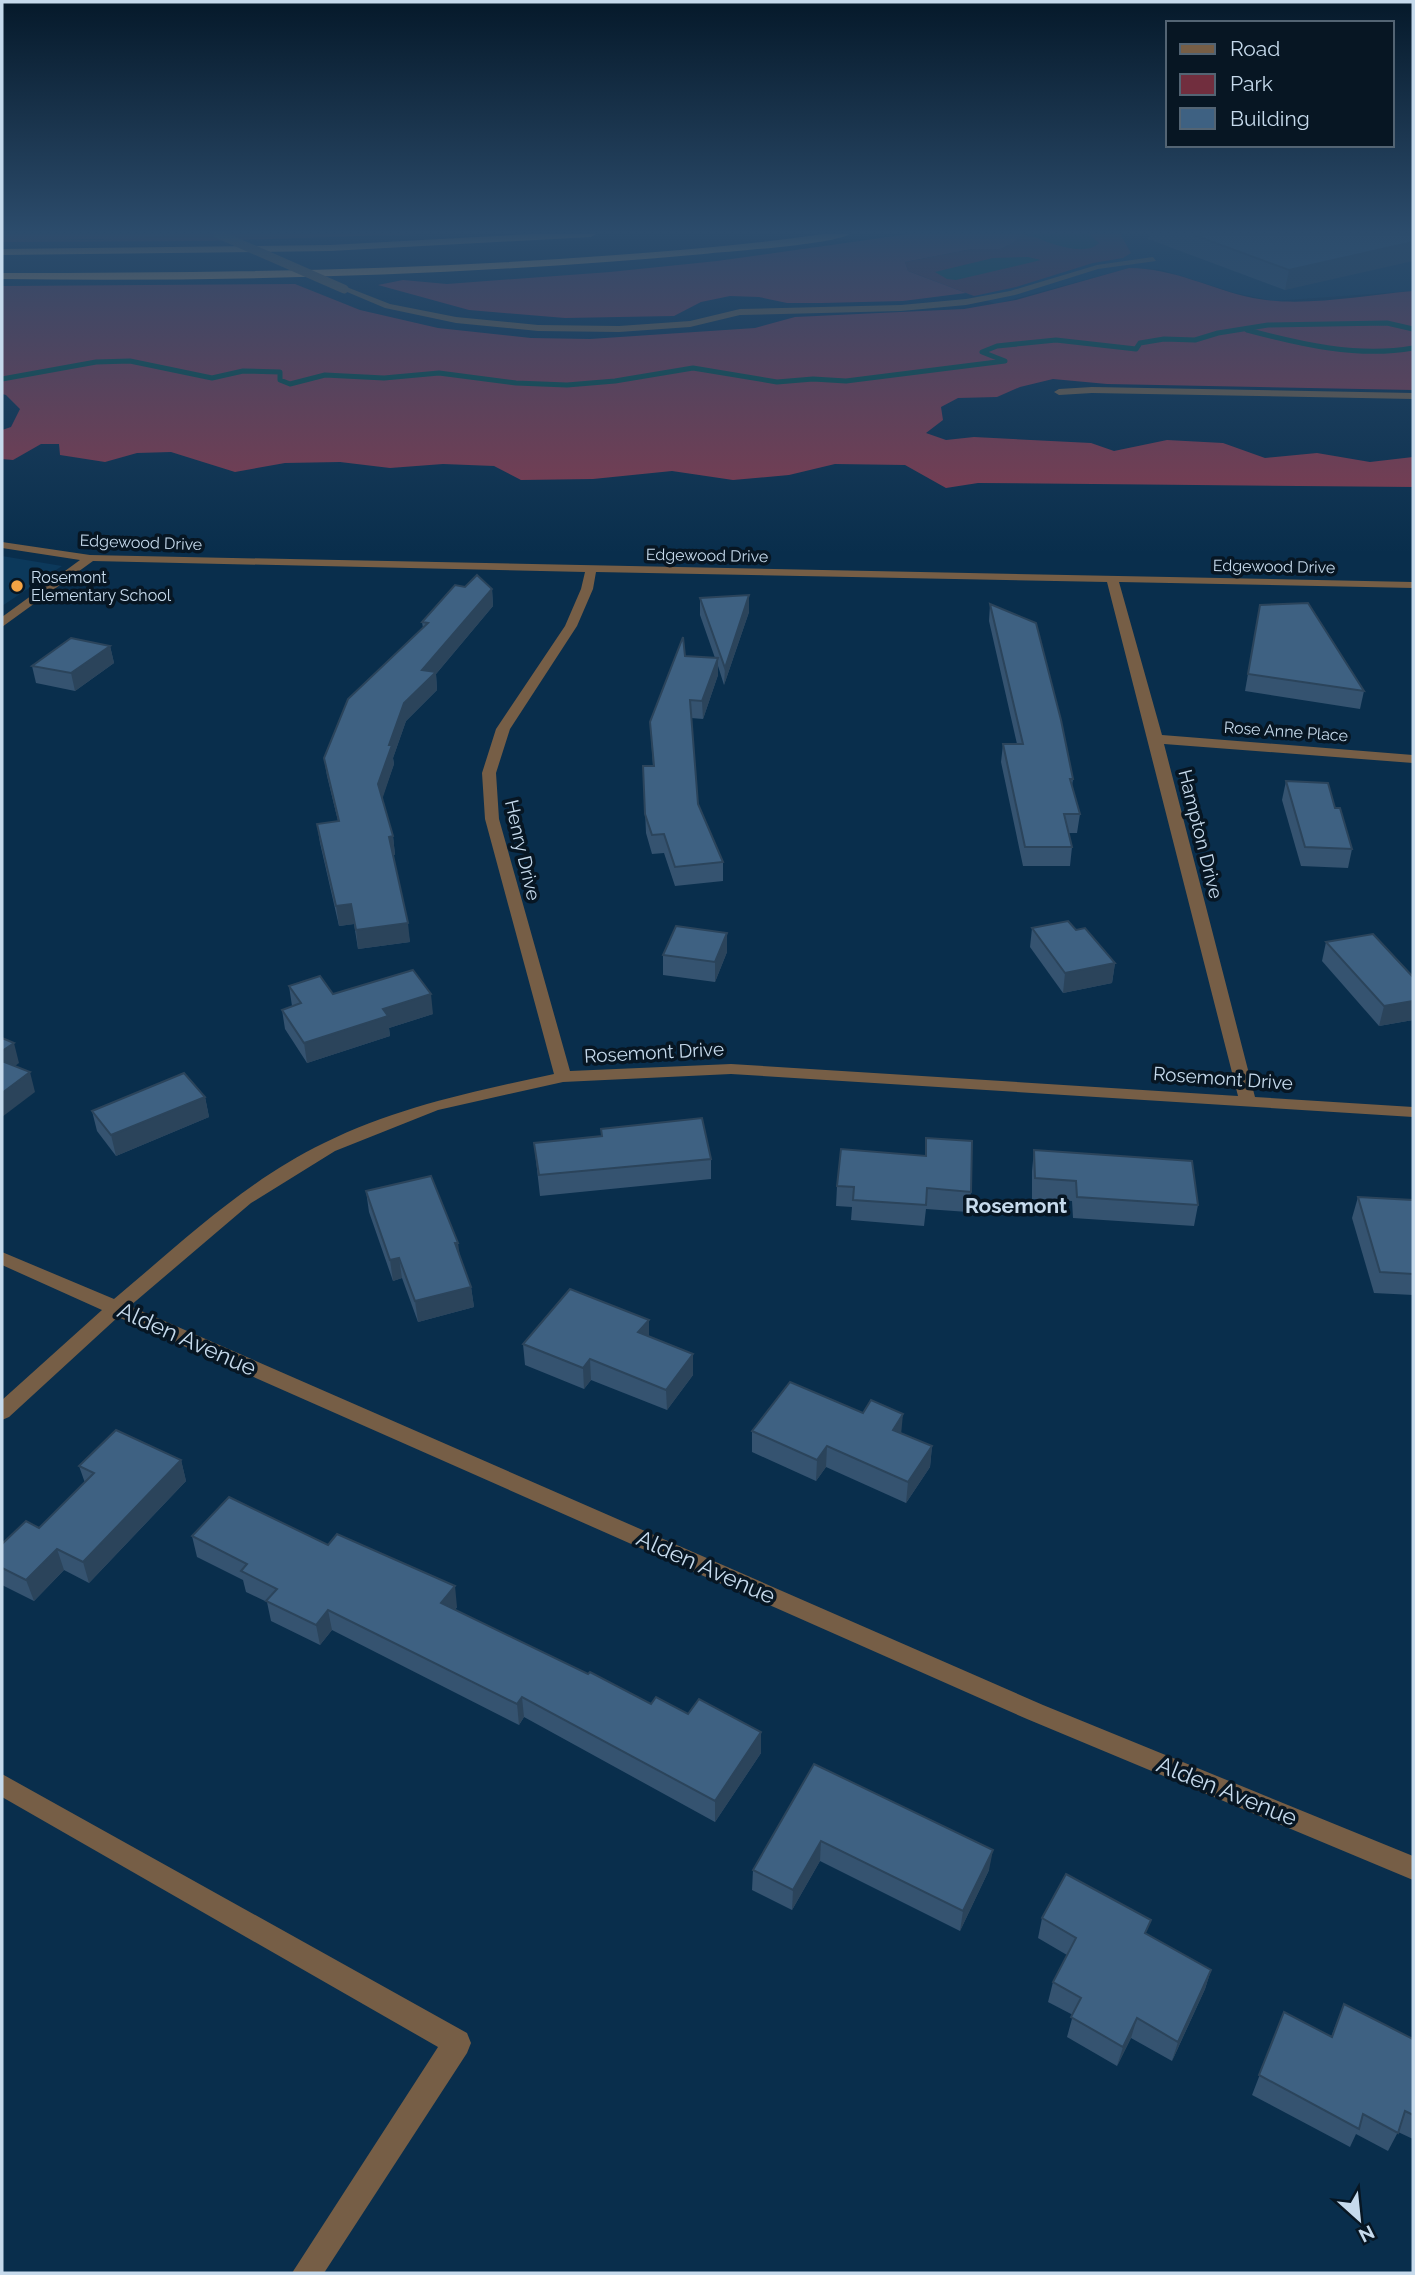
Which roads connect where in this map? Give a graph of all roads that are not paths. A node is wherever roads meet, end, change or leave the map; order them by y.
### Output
1 (1059, 392) dead end
2 (1413, 396) edge
3 (2, 545) edge
4 (90, 558) junction
5 (590, 568) junction
6 (1112, 579) junction
7 (1413, 585) edge
8 (2, 622) edge
9 (1156, 738) junction
10 (1413, 758) edge
11 (563, 1077) junction
12 (1248, 1101) junction
13 (1413, 1112) edge
14 (2, 1258) edge
15 (116, 1308) junction
16 (2, 1412) edge
17 (2, 1785) edge
18 (1413, 1868) edge
19 (307, 2273) edge

1 - 2 street
3 - 4 street, Edgewood Drive
4 - 5 street, Edgewood Drive
4 - 8 street
5 - 6 street, Edgewood Drive
5 - 11 street, Henry Drive
6 - 7 street, Edgewood Drive
6 - 9 street, Hampton Drive
9 - 10 street, Rose Anne Place
9 - 12 street, Hampton Drive
11 - 12 street, Rosemont Drive
11 - 15 street, Rosemont Drive
12 - 13 street, Rosemont Drive
14 - 15 street, Alden Avenue
15 - 16 street, Rosemont Drive
15 - 18 street, Alden Avenue
17 - 19 street

